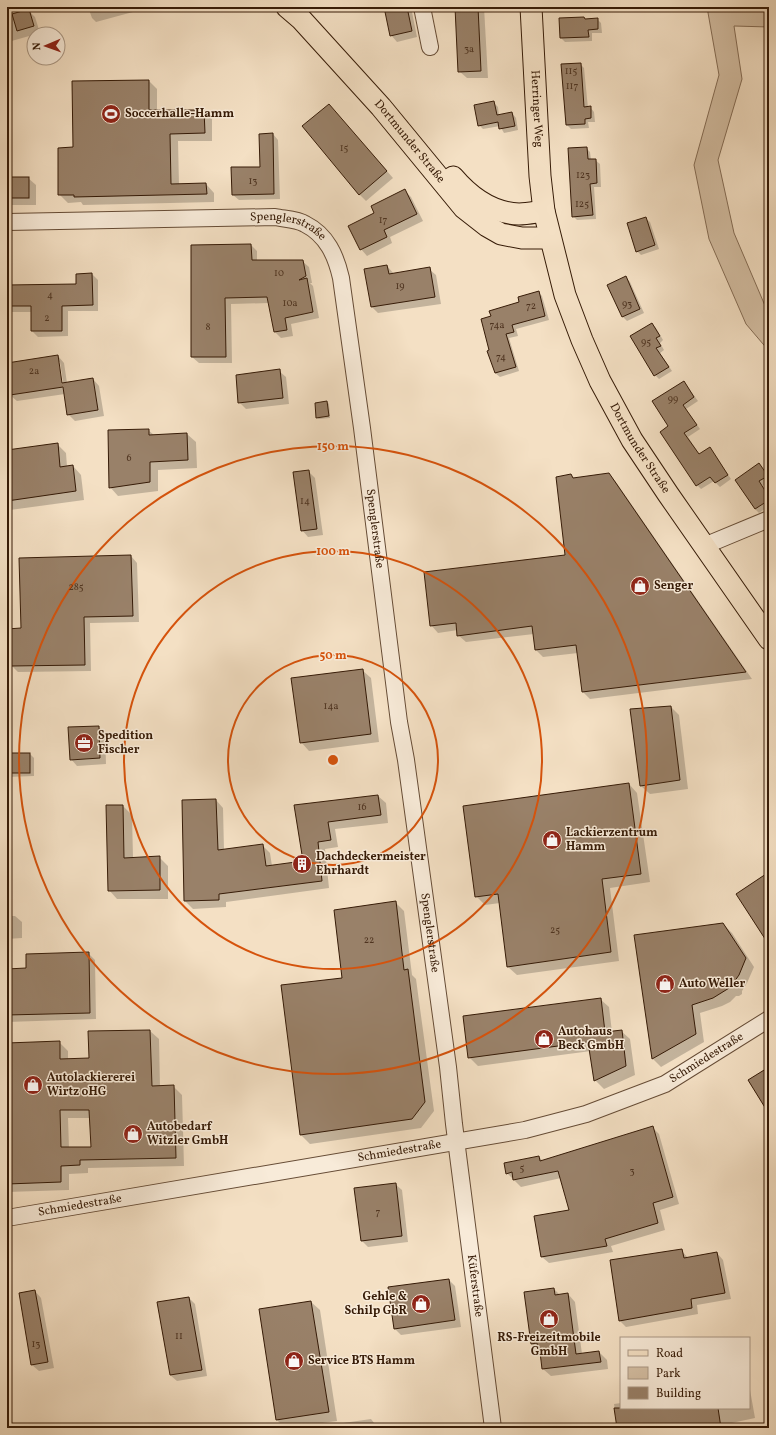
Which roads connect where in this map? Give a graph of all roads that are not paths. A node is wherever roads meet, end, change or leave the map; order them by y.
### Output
1 (287, 7) edge
2 (305, 7) edge
3 (422, 7) edge
4 (531, 7) edge
5 (430, 47) dead end
6 (544, 211) junction
7 (7, 222) edge
8 (550, 238) junction
9 (769, 519) edge
10 (704, 546) junction
11 (769, 639) edge
12 (769, 1019) edge
13 (456, 1143) junction
14 (7, 1218) edge
15 (493, 1428) edge

1 - 8 main road, Dortmunder Straße
2 - 6 main road, Dortmunder Straße
3 - 5 street
4 - 6 main road, Herringer Weg
6 - 8 main road, Dortmunder Straße
7 - 13 street, Spenglerstraße
8 - 10 main road, Dortmunder Straße
9 - 10 street
10 - 11 main road, Dortmunder Straße
12 - 13 street, Schmiedestraße
13 - 14 street, Schmiedestraße
13 - 15 street, Küferstraße

